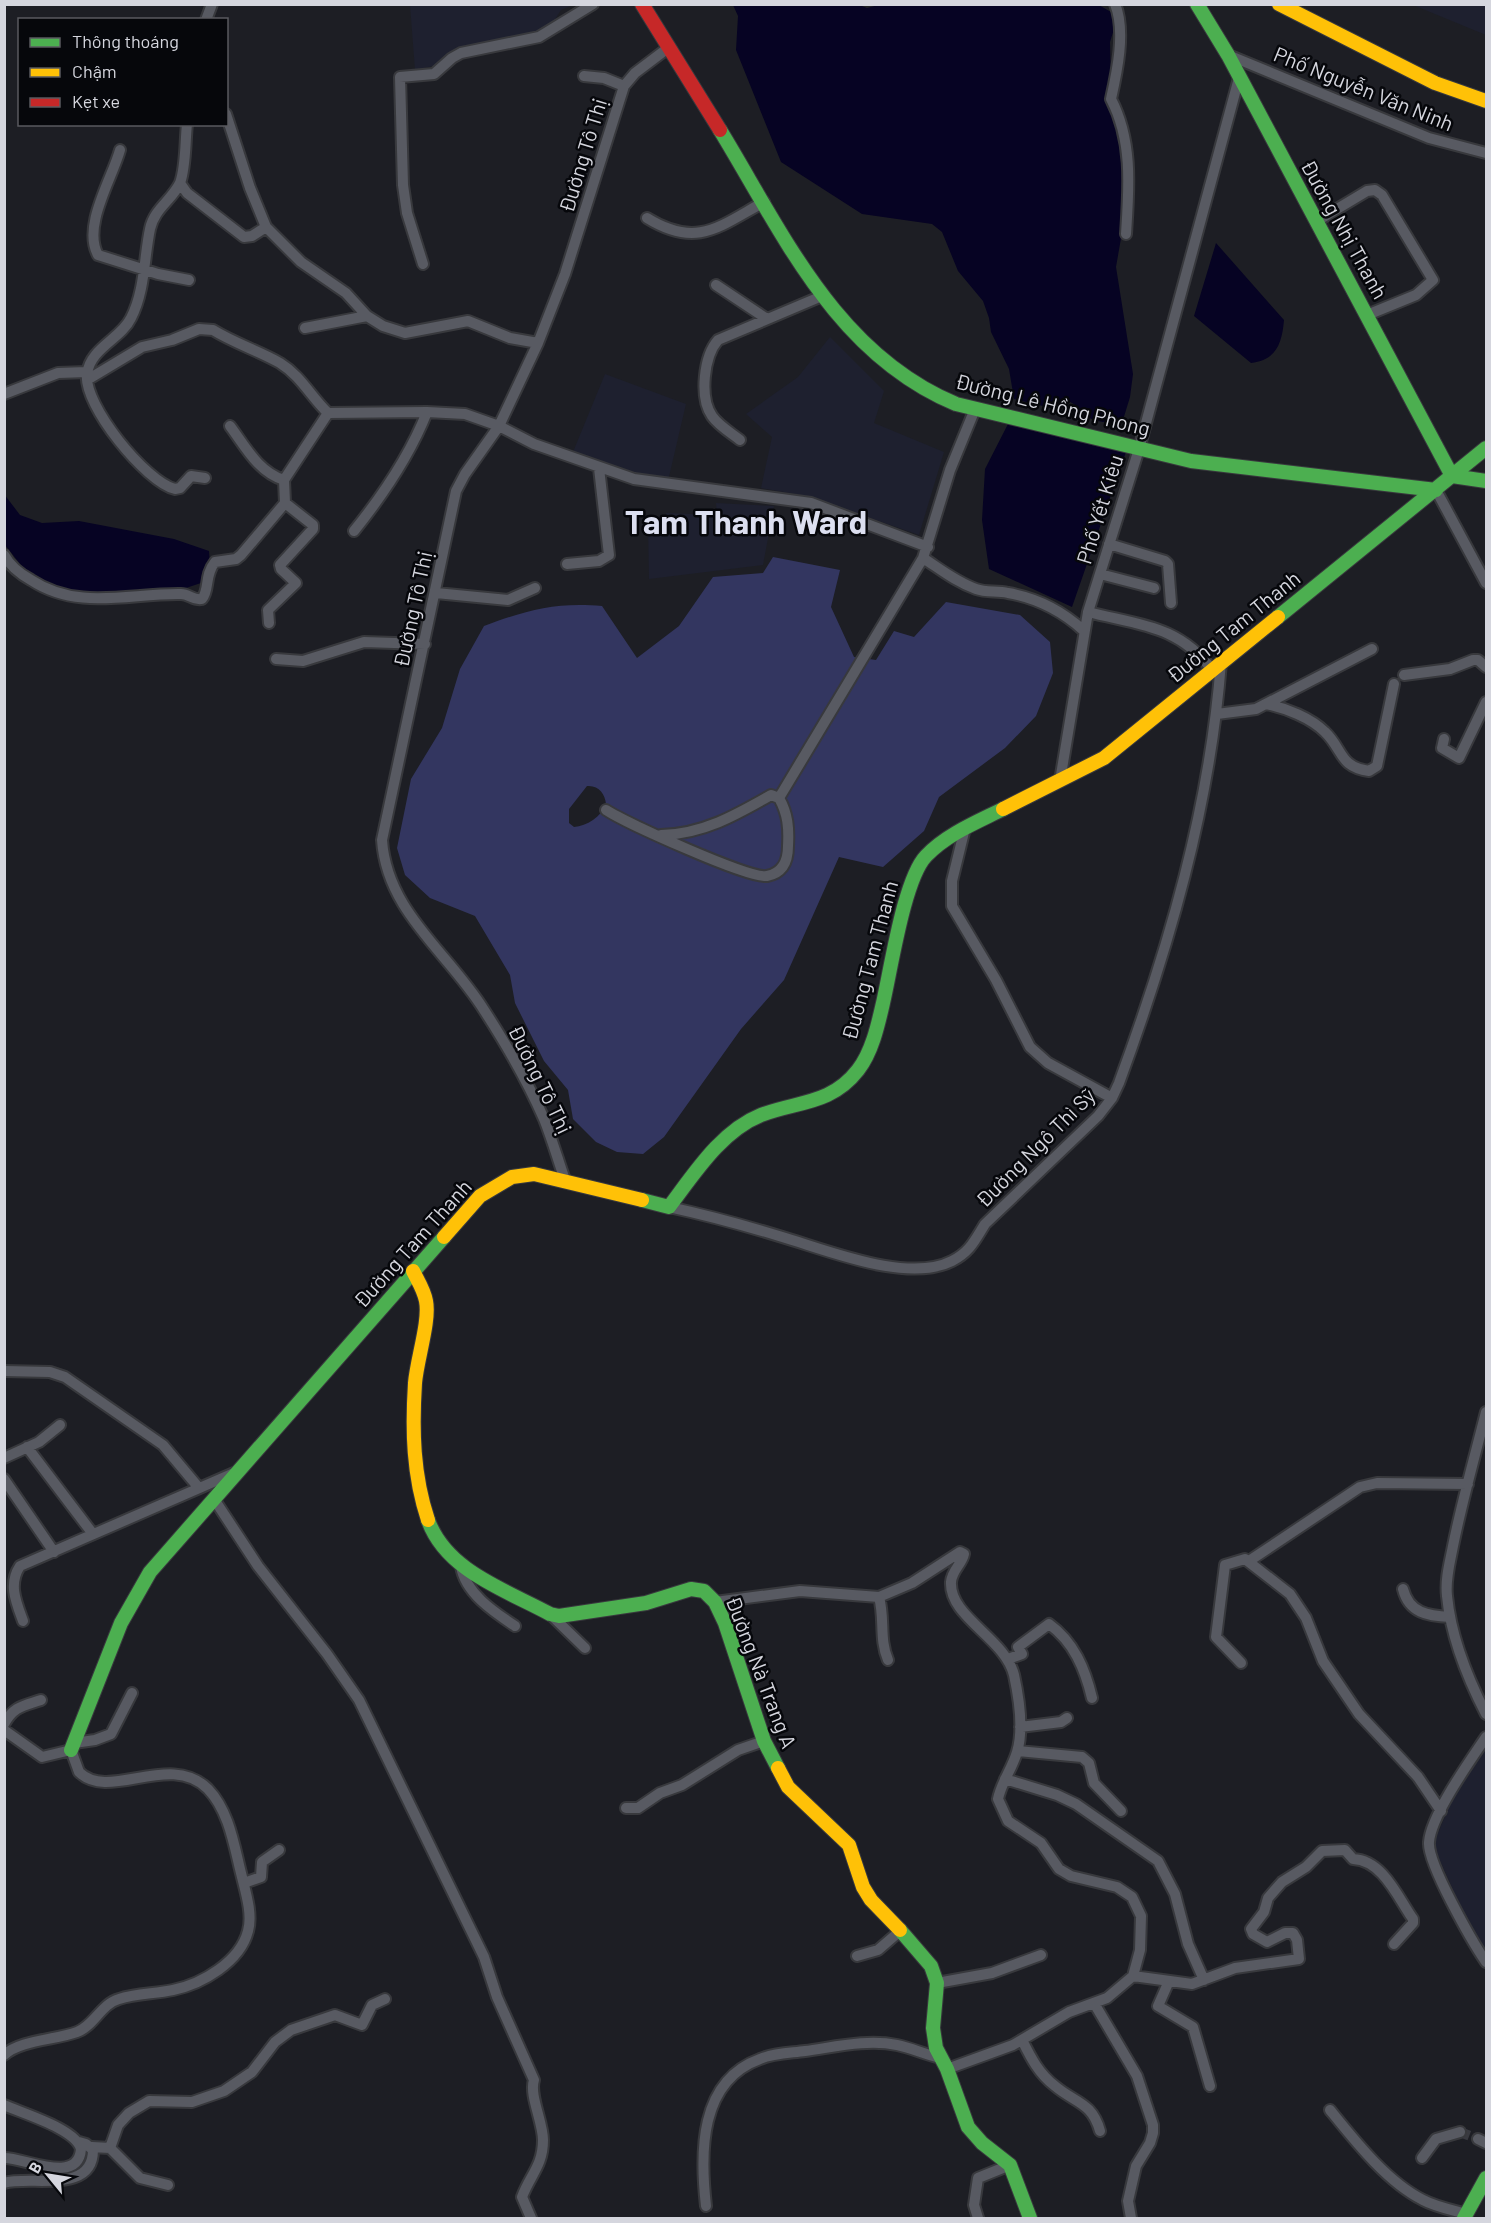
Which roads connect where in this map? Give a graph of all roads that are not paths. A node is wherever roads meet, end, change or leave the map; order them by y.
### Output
1 (593, 4) edge
2 (642, 4) edge
3 (1115, 4) edge
4 (1197, 4) edge
5 (1279, 4) edge
6 (668, 48) junction
7 (1228, 55) junction
8 (584, 76) dead end
9 (1239, 78) junction
10 (624, 86) junction
11 (1486, 101) edge
12 (228, 120) edge
13 (187, 126) edge
14 (120, 150) dead end
15 (1486, 153) edge
16 (180, 183) junction
17 (764, 202) junction
18 (647, 218) dead end
19 (1317, 221) junction
20 (267, 227) junction
21 (1126, 234) dead end
22 (84, 250) dead end
23 (98, 255) junction
24 (423, 264) dead end
25 (144, 270) junction
26 (189, 280) dead end
27 (716, 285) dead end
28 (822, 296) junction
29 (1367, 315) junction
30 (367, 316) junction
31 (767, 319) junction
32 (305, 327) dead end
33 (538, 343) junction
34 (87, 376) junction
35 (4, 394) edge
36 (975, 409) junction
37 (427, 412) junction
38 (328, 413) junction
39 (230, 426) dead end
40 (499, 426) junction
41 (740, 440) dead end
42 (1486, 448) edge
43 (1139, 449) junction
44 (599, 468) junction
45 (1452, 476) junction
46 (205, 478) dead end
47 (284, 480) junction
48 (1486, 481) edge
49 (1436, 490) junction
50 (285, 503) junction
51 (354, 531) dead end
52 (1109, 544) junction
53 (925, 552) junction
54 (4, 555) edge
55 (567, 564) dead end
56 (1100, 574) junction
57 (1486, 583) edge
58 (536, 588) dead end
59 (1154, 588) dead end
60 (436, 594) junction
61 (1171, 603) dead end
62 (1088, 612) junction
63 (269, 623) dead end
64 (1083, 630) junction
65 (425, 644) junction
66 (1372, 649) dead end
67 (276, 659) dead end
68 (1216, 665) junction
69 (1486, 667) edge
70 (1404, 675) dead end
71 (1394, 684) dead end
72 (1486, 702) edge
73 (1266, 704) junction
74 (1217, 714) junction
75 (1444, 739) dead end
76 (1060, 782) junction
77 (779, 798) junction
78 (606, 810) dead end
79 (965, 828) junction
80 (661, 835) junction
81 (1112, 1098) junction
82 (565, 1180) junction
83 (669, 1207) junction
84 (413, 1271) junction
85 (4, 1371) edge
86 (1486, 1412) edge
87 (60, 1425) dead end
88 (27, 1447) junction
89 (4, 1458) edge
90 (235, 1473) junction
91 (4, 1479) edge
92 (1468, 1484) junction
93 (199, 1488) junction
94 (214, 1499) junction
95 (93, 1534) junction
96 (54, 1552) junction
97 (1249, 1561) junction
98 (461, 1566) junction
99 (1402, 1589) dead end
100 (879, 1597) junction
101 (715, 1602) junction
102 (550, 1614) junction
103 (1450, 1617) junction
104 (23, 1621) dead end
105 (515, 1626) dead end
106 (585, 1648) dead end
107 (1008, 1659) junction
108 (888, 1660) dead end
109 (1241, 1664) dead end
110 (132, 1693) dead end
111 (1092, 1698) dead end
112 (41, 1700) dead end
113 (1486, 1714) edge
114 (1067, 1718) dead end
115 (4, 1724) edge
116 (1020, 1726) junction
117 (4, 1730) edge
118 (1486, 1737) edge
119 (764, 1741) junction
120 (73, 1746) junction
121 (1018, 1751) junction
122 (1005, 1779) junction
123 (626, 1808) dead end
124 (1441, 1810) junction
125 (1121, 1811) dead end
126 (279, 1850) dead end
127 (244, 1884) junction
128 (900, 1931) junction
129 (1394, 1944) dead end
130 (1041, 1955) dead end
131 (857, 1956) dead end
132 (1486, 1962) edge
133 (1133, 1976) junction
134 (1204, 1980) junction
135 (1169, 1981) junction
136 (938, 1983) junction
137 (385, 1999) dead end
138 (1094, 2003) junction
139 (1022, 2040) junction
140 (4, 2055) edge
141 (944, 2064) junction
142 (1210, 2086) dead end
143 (4, 2105) edge
144 (1330, 2110) dead end
145 (1100, 2131) dead end
146 (1460, 2132) tunnel mouth
147 (79, 2142) junction
148 (92, 2147) junction
149 (110, 2148) junction
150 (4, 2158) edge
151 (1422, 2158) dead end
152 (1010, 2165) junction
153 (1486, 2178) edge
154 (4, 2183) edge
155 (168, 2185) dead end
156 (706, 2206) dead end
157 (1466, 2216) edge
158 (531, 2218) edge
159 (978, 2218) edge
160 (1030, 2218) edge
161 (1131, 2218) edge

1 - 24 street
2 - 6 street, Đường Lê Hồng Phong
3 - 21 street
4 - 7 street, Đường Nhị Thanh
5 - 11 street
6 - 10 street, Đường Tô Thị
6 - 17 street, Đường Lê Hồng Phong
7 - 9 street, Đường Nhị Thanh
7 - 15 street, Phố Nguyễn Văn Ninh
8 - 10 street
9 - 19 street, Đường Nhị Thanh
9 - 43 street, Phố Yết Kiêu
10 - 33 street, Đường Tô Thị
12 - 20 street
13 - 16 street
14 - 23 street
16 - 20 street
16 - 25 street
17 - 18 street
17 - 28 street, Đường Lê Hồng Phong
19 - 29 street, Đường Nhị Thanh
19 - 29 street
20 - 30 street
22 - 23 street
23 - 25 street
25 - 26 street
25 - 34 street
27 - 31 street
28 - 31 street
28 - 36 street, Đường Lê Hồng Phong
29 - 45 street, Đường Nhị Thanh
30 - 32 street
30 - 33 street
31 - 41 street
33 - 40 street, Đường Tô Thị
34 - 35 street
34 - 38 street
34 - 46 street
36 - 43 street, Đường Lê Hồng Phong
36 - 53 street
37 - 38 street
37 - 40 street
37 - 51 street
38 - 47 street
39 - 47 street
40 - 44 street
40 - 60 street, Đường Tô Thị
42 - 45 street, Đường Tam Thanh
43 - 49 street, Đường Lê Hồng Phong
43 - 52 street, Phố Yết Kiêu
44 - 53 street
44 - 55 street
45 - 48 street
45 - 49 street, Đường Tam Thanh
47 - 50 street
49 - 57 street
49 - 68 street, Đường Tam Thanh
50 - 54 street
50 - 63 street
52 - 56 street, Phố Yết Kiêu
52 - 61 street
53 - 64 street
53 - 77 street
56 - 59 street
56 - 62 street, Phố Yết Kiêu
58 - 60 street
60 - 65 street, Đường Tô Thị
62 - 64 street, Phố Yết Kiêu
62 - 68 street
64 - 76 street, Phố Yết Kiêu
65 - 67 street
65 - 82 street, Đường Tô Thị
66 - 73 street
68 - 74 street, Đường Ngô Thì Sỹ
68 - 76 street, Đường Tam Thanh
69 - 70 street
71 - 73 street
72 - 75 street
73 - 74 street
74 - 81 street, Đường Ngô Thì Sỹ
76 - 79 street, Đường Tam Thanh
77 - 80 street
77 - 80 street
78 - 80 street
79 - 81 street
79 - 83 street, Đường Tam Thanh
81 - 83 street, Đường Ngô Thì Sỹ
82 - 83 street, Đường Tam Thanh
82 - 84 street, Đường Tam Thanh
84 - 90 street, Đường Tam Thanh
84 - 98 street
85 - 93 street
86 - 92 street
87 - 88 street
88 - 89 street
88 - 95 street
90 - 93 street
90 - 94 street, Đường Tam Thanh
91 - 96 street
92 - 97 street
92 - 103 street
93 - 95 street
94 - 120 street, Đường Tam Thanh
94 - 158 street
95 - 96 street
96 - 104 street
97 - 109 street
97 - 124 street
98 - 102 street
98 - 105 street
99 - 103 street
100 - 101 street
100 - 107 street
100 - 108 street
101 - 102 street, Đường Nà Trang A
101 - 119 street, Đường Nà Trang A
102 - 106 street
103 - 113 street
107 - 111 street
107 - 116 street
110 - 120 street
112 - 115 street
114 - 116 street
116 - 121 street
117 - 120 street
118 - 124 street
119 - 123 street
119 - 128 street, Đường Nà Trang A
120 - 127 street
121 - 122 street
121 - 125 street
122 - 133 street
122 - 134 street
124 - 132 street
126 - 127 street
127 - 140 street
128 - 131 street
128 - 136 street, Đường Nà Trang A
129 - 134 street
130 - 136 street
133 - 135 street
133 - 138 street
134 - 135 street
135 - 142 street
136 - 141 street, Đường Nà Trang A
137 - 149 street
138 - 139 street
138 - 161 street
139 - 141 street
139 - 145 street
141 - 152 street, Đường Nà Trang A
141 - 156 street
143 - 147 street
144 - 157 street
146 - 151 street
147 - 148 street
147 - 150 street
148 - 149 street
148 - 154 street
149 - 155 street
152 - 159 street
152 - 160 street, Đường Nà Trang A
153 - 157 street

